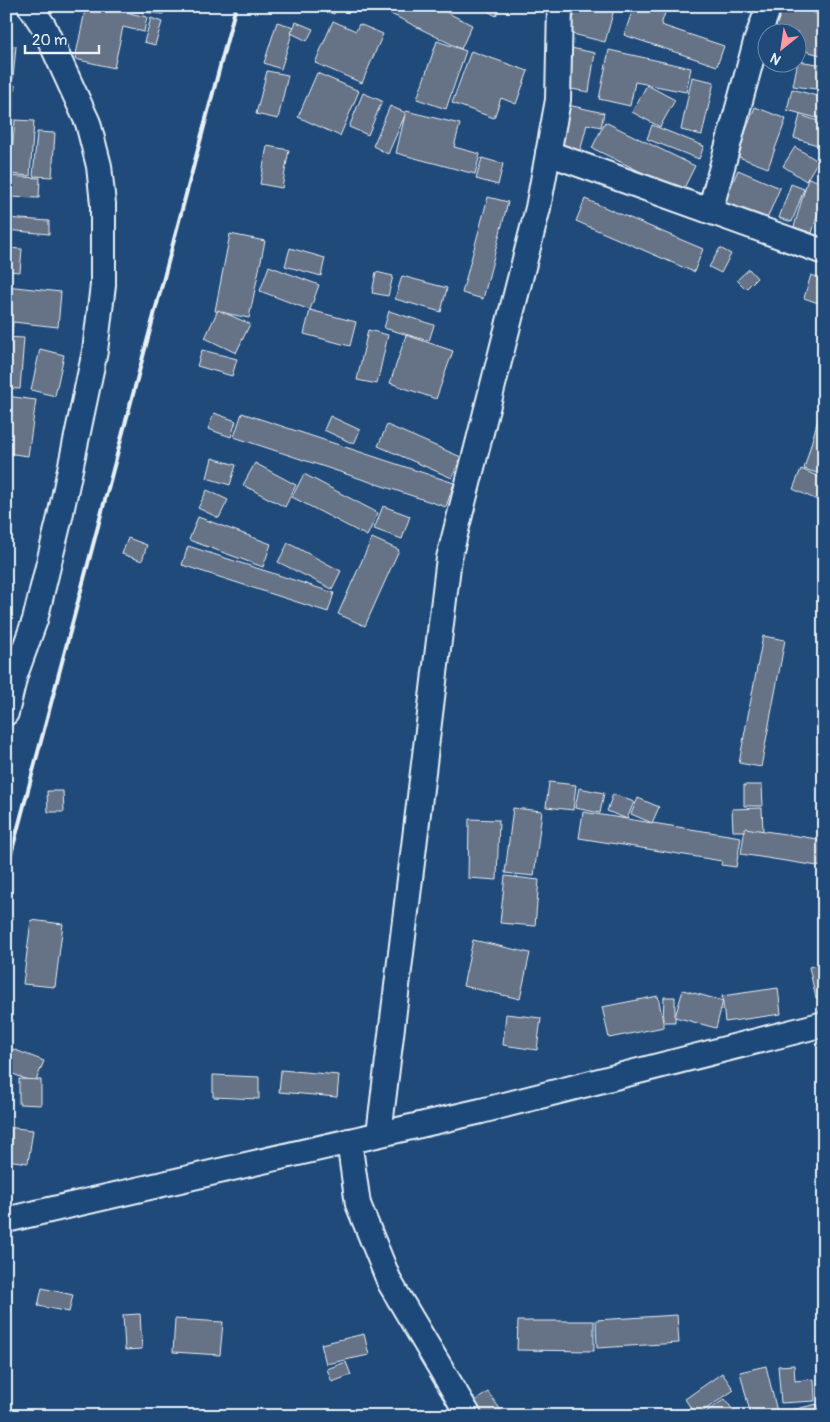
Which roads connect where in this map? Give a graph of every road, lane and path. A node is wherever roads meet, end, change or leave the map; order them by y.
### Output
1 (30, 6) edge
2 (560, 6) edge
3 (770, 6) edge
4 (548, 153) junction
5 (710, 211) junction
6 (824, 252) edge
7 (6, 714) edge
8 (824, 1024) edge
9 (379, 1134) junction
10 (349, 1141) junction
11 (6, 1220) edge
12 (469, 1416) edge

1 - 7 street
2 - 4 street
3 - 5 street
4 - 5 street
4 - 9 street
5 - 6 street
8 - 9 street
9 - 10 street
10 - 11 street
10 - 12 street

